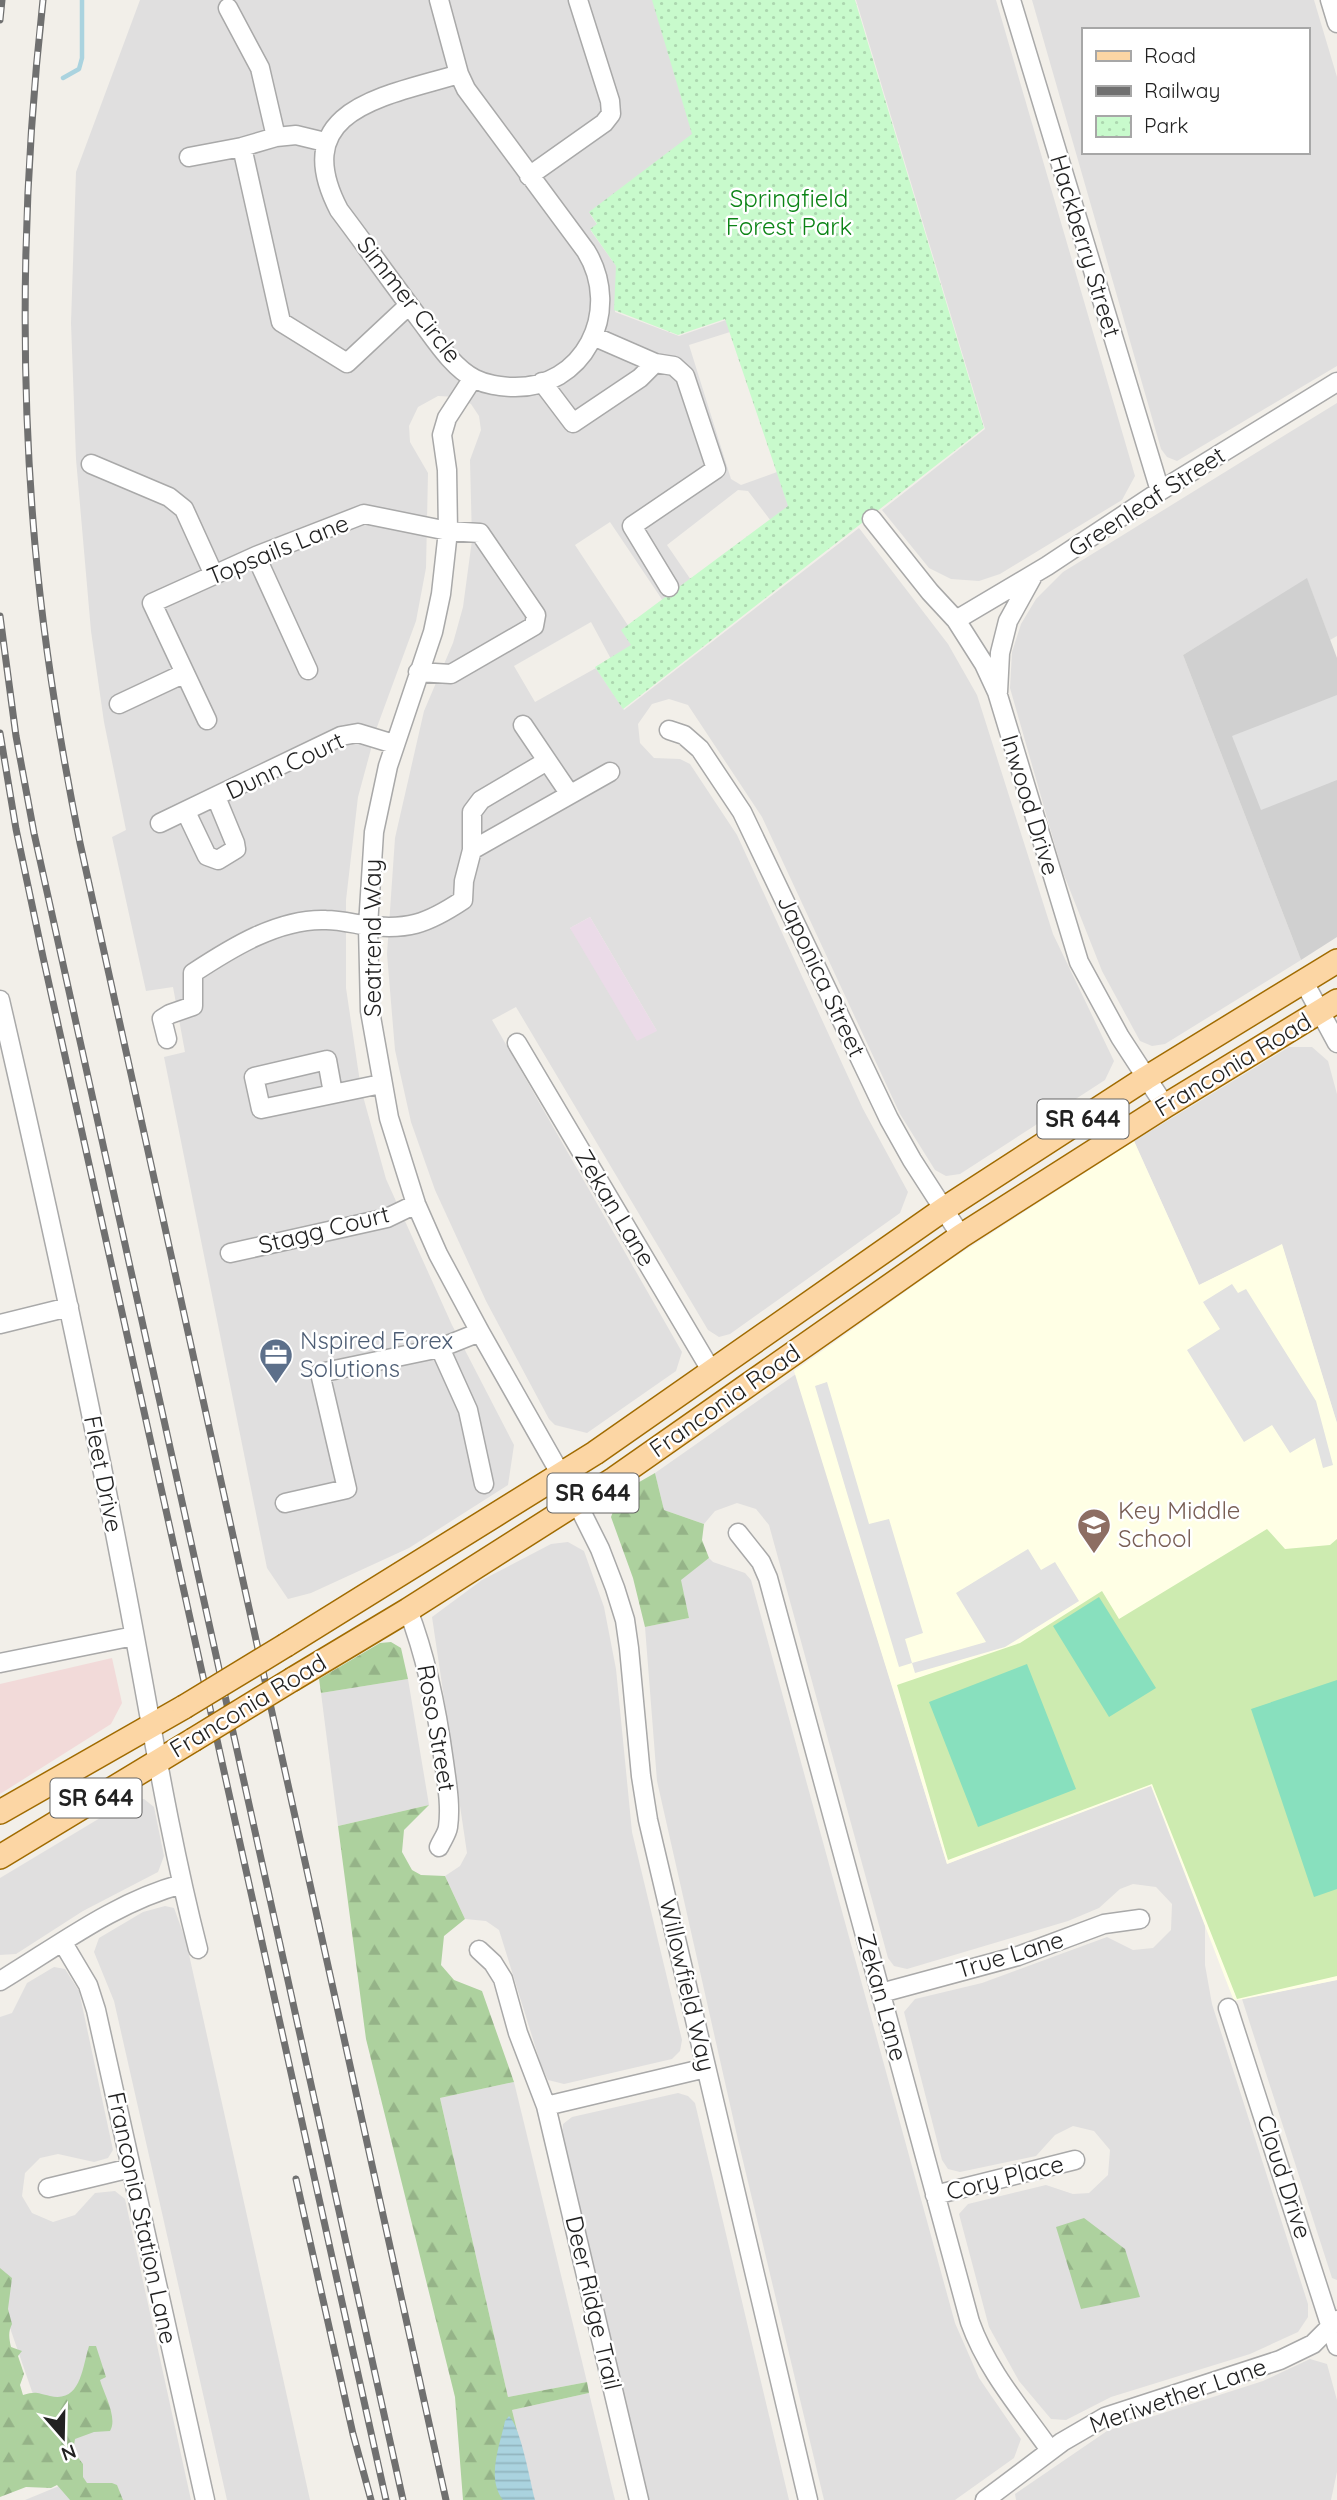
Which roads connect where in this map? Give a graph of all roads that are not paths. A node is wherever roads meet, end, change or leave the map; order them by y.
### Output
1 (439, 0) edge
2 (578, 0) edge
3 (1011, 0) edge
4 (1330, 0) edge
5 (228, 8) dead end
6 (1337, 23) edge
7 (459, 74) junction
8 (276, 137) junction
9 (325, 142) junction
10 (242, 147) junction
11 (189, 158) dead end
12 (529, 176) junction
13 (409, 305) junction
14 (593, 336) junction
15 (655, 363) junction
16 (473, 378) junction
17 (542, 382) junction
18 (1337, 382) edge
19 (91, 464) dead end
20 (1160, 491) junction
21 (872, 519) dead end
22 (448, 531) junction
23 (256, 556) junction
24 (1034, 574) junction
25 (214, 575) junction
26 (669, 587) dead end
27 (956, 620) junction
28 (308, 670) dead end
29 (418, 672) junction
30 (183, 674) junction
31 (998, 695) junction
32 (119, 704) dead end
33 (206, 720) dead end
34 (523, 725) dead end
35 (669, 730) dead end
36 (394, 744) junction
37 (547, 761) junction
38 (610, 772) dead end
39 (569, 793) junction
40 (216, 797) junction
41 (186, 811) junction
42 (160, 822) dead end
43 (472, 849) junction
44 (368, 926) junction
45 (1337, 961) edge
46 (1304, 982) junction
47 (0, 1000) edge
48 (1329, 1006) edge
49 (167, 1039) dead end
50 (517, 1043) dead end
51 (1337, 1044) edge
52 (1146, 1078) junction
53 (19, 1081) junction
54 (381, 1084) junction
55 (0, 1085) edge
56 (333, 1093) dead end
57 (1165, 1106) junction
58 (416, 1204) junction
59 (944, 1209) junction
60 (961, 1236) junction
61 (230, 1252) dead end
62 (69, 1307) junction
63 (0, 1324) edge
64 (480, 1332) junction
65 (440, 1348) junction
66 (712, 1372) junction
67 (561, 1475) junction
68 (484, 1484) dead end
69 (285, 1503) dead end
70 (577, 1503) junction
71 (738, 1533) dead end
72 (408, 1610) junction
73 (134, 1636) junction
74 (0, 1663) edge
75 (150, 1727) junction
76 (156, 1761) junction
77 (0, 1812) edge
78 (439, 1847) dead end
79 (0, 1857) edge
80 (182, 1884) junction
81 (1140, 1919) dead end
82 (63, 1943) junction
83 (198, 1949) dead end
84 (479, 1950) dead end
85 (0, 1981) edge
86 (881, 1993) junction
87 (1228, 2008) dead end
88 (706, 2068) junction
89 (546, 2106) junction
90 (1075, 2160) dead end
91 (131, 2168) junction
92 (48, 2188) dead end
93 (935, 2196) junction
94 (1334, 2323) edge
95 (1337, 2346) edge
96 (1050, 2450) junction
97 (205, 2500) edge
98 (639, 2500) edge
99 (808, 2500) edge
100 (985, 2500) edge

1 - 7 street, Simmer Circle
2 - 12 street
3 - 20 street, Hackberry Street
4 - 6 street
5 - 8 street
7 - 9 street
7 - 12 street, Simmer Circle
8 - 9 street
8 - 10 street
9 - 13 street, Simmer Circle
10 - 11 street
10 - 13 street
12 - 14 street, Simmer Circle
13 - 16 street, Simmer Circle
14 - 15 street
14 - 17 street, Simmer Circle
15 - 17 street
15 - 26 street
16 - 17 street, Simmer Circle
16 - 22 street, Seatrend Way
18 - 20 street, Greenleaf Street
19 - 25 street
20 - 24 street, Greenleaf Street
21 - 27 street, Inwood Drive
22 - 23 street, Topsails Lane
22 - 29 street, Seatrend Way
22 - 29 street, Topsails Lane
23 - 25 street, Topsails Lane
23 - 28 street
24 - 27 street, Greenleaf Street
24 - 31 street
25 - 30 street, Topsails Lane
27 - 31 street, Inwood Drive
29 - 36 street, Seatrend Way
30 - 32 street
30 - 33 street
31 - 52 street, Inwood Drive
34 - 37 street
35 - 59 street, Japonica Street
36 - 40 street, Dunn Court
36 - 44 street, Seatrend Way
37 - 39 street
37 - 43 street
38 - 39 street
39 - 43 street
40 - 41 street, Dunn Court
40 - 41 street, Dunn Court
41 - 42 street, Dunn Court
43 - 44 street
44 - 49 street
44 - 54 street, Seatrend Way
45 - 46 main road, Franconia Road / SR 644
46 - 48 street
46 - 52 main road, Franconia Road / SR 644
47 - 53 street, Fleet Drive
48 - 51 street
48 - 57 main road, Franconia Road / SR 644
50 - 66 street, Zekan Lane
52 - 57 street, Inwood Drive
52 - 59 main road, Franconia Road / SR 644
53 - 55 street
53 - 62 street, Fleet Drive
54 - 56 street
54 - 58 street, Seatrend Way
57 - 60 main road, Franconia Road / SR 644
58 - 61 street, Stagg Court
58 - 64 street, Seatrend Way
59 - 60 street, Japonica Street
59 - 66 main road, Franconia Road / SR 644
60 - 70 main road, Franconia Road / SR 644
62 - 63 street
62 - 73 street, Fleet Drive
64 - 65 street
64 - 67 street, Seatrend Way
65 - 68 street
65 - 69 street
66 - 67 main road, Franconia Road / SR 644
67 - 70 street, Willowfield Way
67 - 75 main road, Franconia Road / SR 644, bridge
70 - 72 main road, Franconia Road / SR 644
70 - 88 street, Willowfield Way
71 - 86 street, Zekan Lane
72 - 76 main road, Franconia Road / SR 644, bridge
72 - 78 street, Roso Street
73 - 74 street
73 - 75 street, Fleet Drive
75 - 76 street, Fleet Drive
75 - 77 main road, Franconia Road / SR 644
76 - 79 main road, Franconia Road / SR 644
76 - 80 street, Fleet Drive
80 - 82 street
80 - 83 street, Fleet Drive
81 - 86 street, True Lane
82 - 85 street
82 - 91 street, Franconia Station Lane
84 - 89 street, Deer Ridge Trail
86 - 93 street, Zekan Lane
87 - 94 street, Cloud Drive
88 - 89 street
88 - 99 street, Willowfield Way
89 - 98 street, Deer Ridge Trail
90 - 93 street, Cory Place
91 - 92 street
91 - 97 street, Franconia Station Lane
93 - 96 street, Zekan Lane
94 - 95 street, Cloud Drive
94 - 96 street, Meriwether Lane
96 - 100 street, Meriwether Lane

